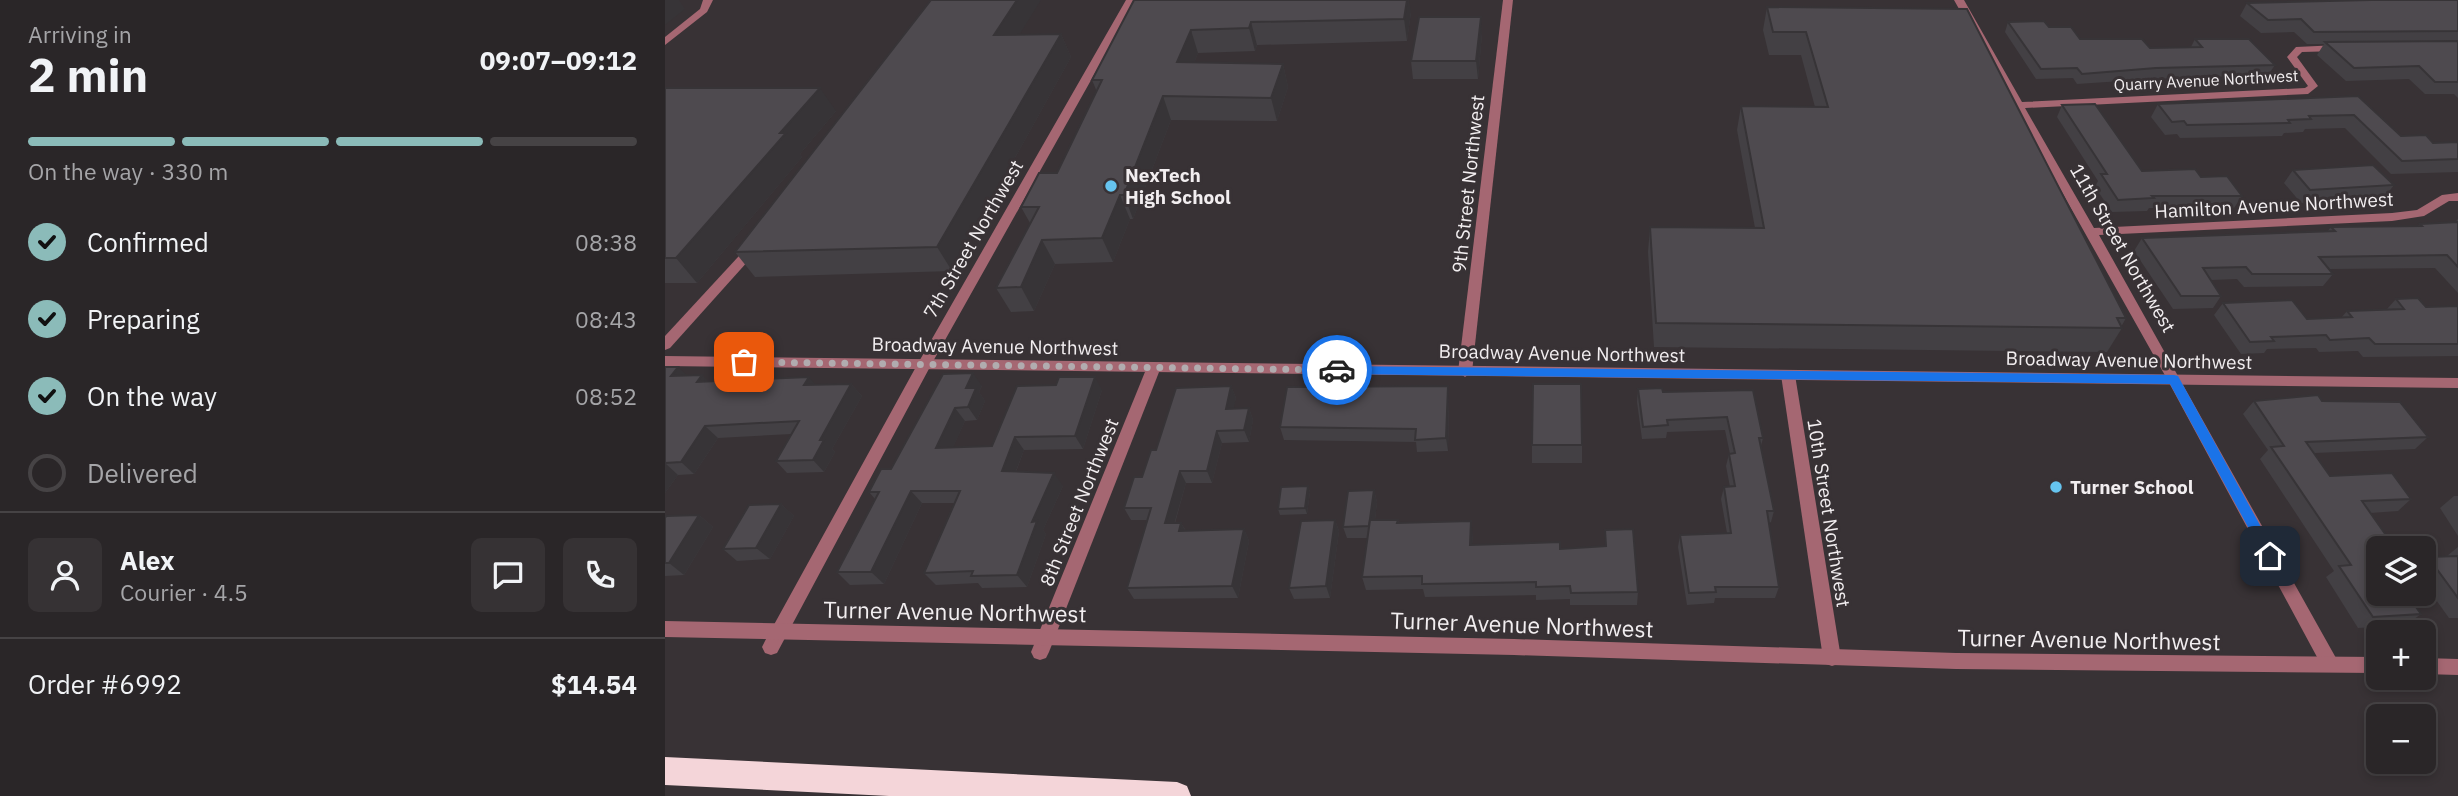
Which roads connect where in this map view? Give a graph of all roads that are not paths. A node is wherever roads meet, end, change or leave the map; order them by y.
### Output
1 (708, 0) edge
2 (1131, 0) edge
3 (1508, 0) edge
4 (1959, 0) edge
5 (665, 42) edge
6 (2349, 48) edge
7 (2019, 105) junction
8 (2458, 197) edge
9 (2088, 232) junction
10 (764, 234) edge
11 (665, 345) edge
12 (665, 361) edge
13 (924, 365) junction
14 (1154, 367) junction
15 (1465, 372) junction
16 (1788, 375) junction
17 (2174, 379) junction
18 (2458, 383) edge
19 (665, 629) edge
20 (775, 639) junction
21 (1043, 644) junction
22 (1832, 658) junction
23 (2330, 664) junction
24 (2366, 665) edge
25 (2436, 666) edge
26 (2458, 667) edge
27 (665, 771) edge
28 (1177, 796) edge

1 - 5 street
2 - 13 street, 7th Street Northwest
3 - 15 street, 9th Street Northwest
4 - 7 street, 11th Street Northwest
6 - 7 street, Quarry Avenue Northwest
7 - 9 street, 11th Street Northwest
8 - 9 street, Hamilton Avenue Northwest
9 - 17 street, 11th Street Northwest
10 - 11 street
12 - 13 street, Broadway Avenue Northwest
13 - 14 street, Broadway Avenue Northwest
13 - 20 street, 7th Street Northwest
14 - 15 street, Broadway Avenue Northwest
14 - 21 street, 8th Street Northwest
15 - 16 street, Broadway Avenue Northwest
16 - 17 street, Broadway Avenue Northwest
16 - 22 street, 10th Street Northwest
17 - 18 street, Broadway Avenue Northwest
17 - 23 street, 11th Street Northwest
19 - 20 street, Turner Avenue Northwest
20 - 21 street, Turner Avenue Northwest
21 - 22 street, Turner Avenue Northwest
22 - 23 street, Turner Avenue Northwest
23 - 24 street, Turner Avenue Northwest
25 - 26 street
27 - 28 highway

